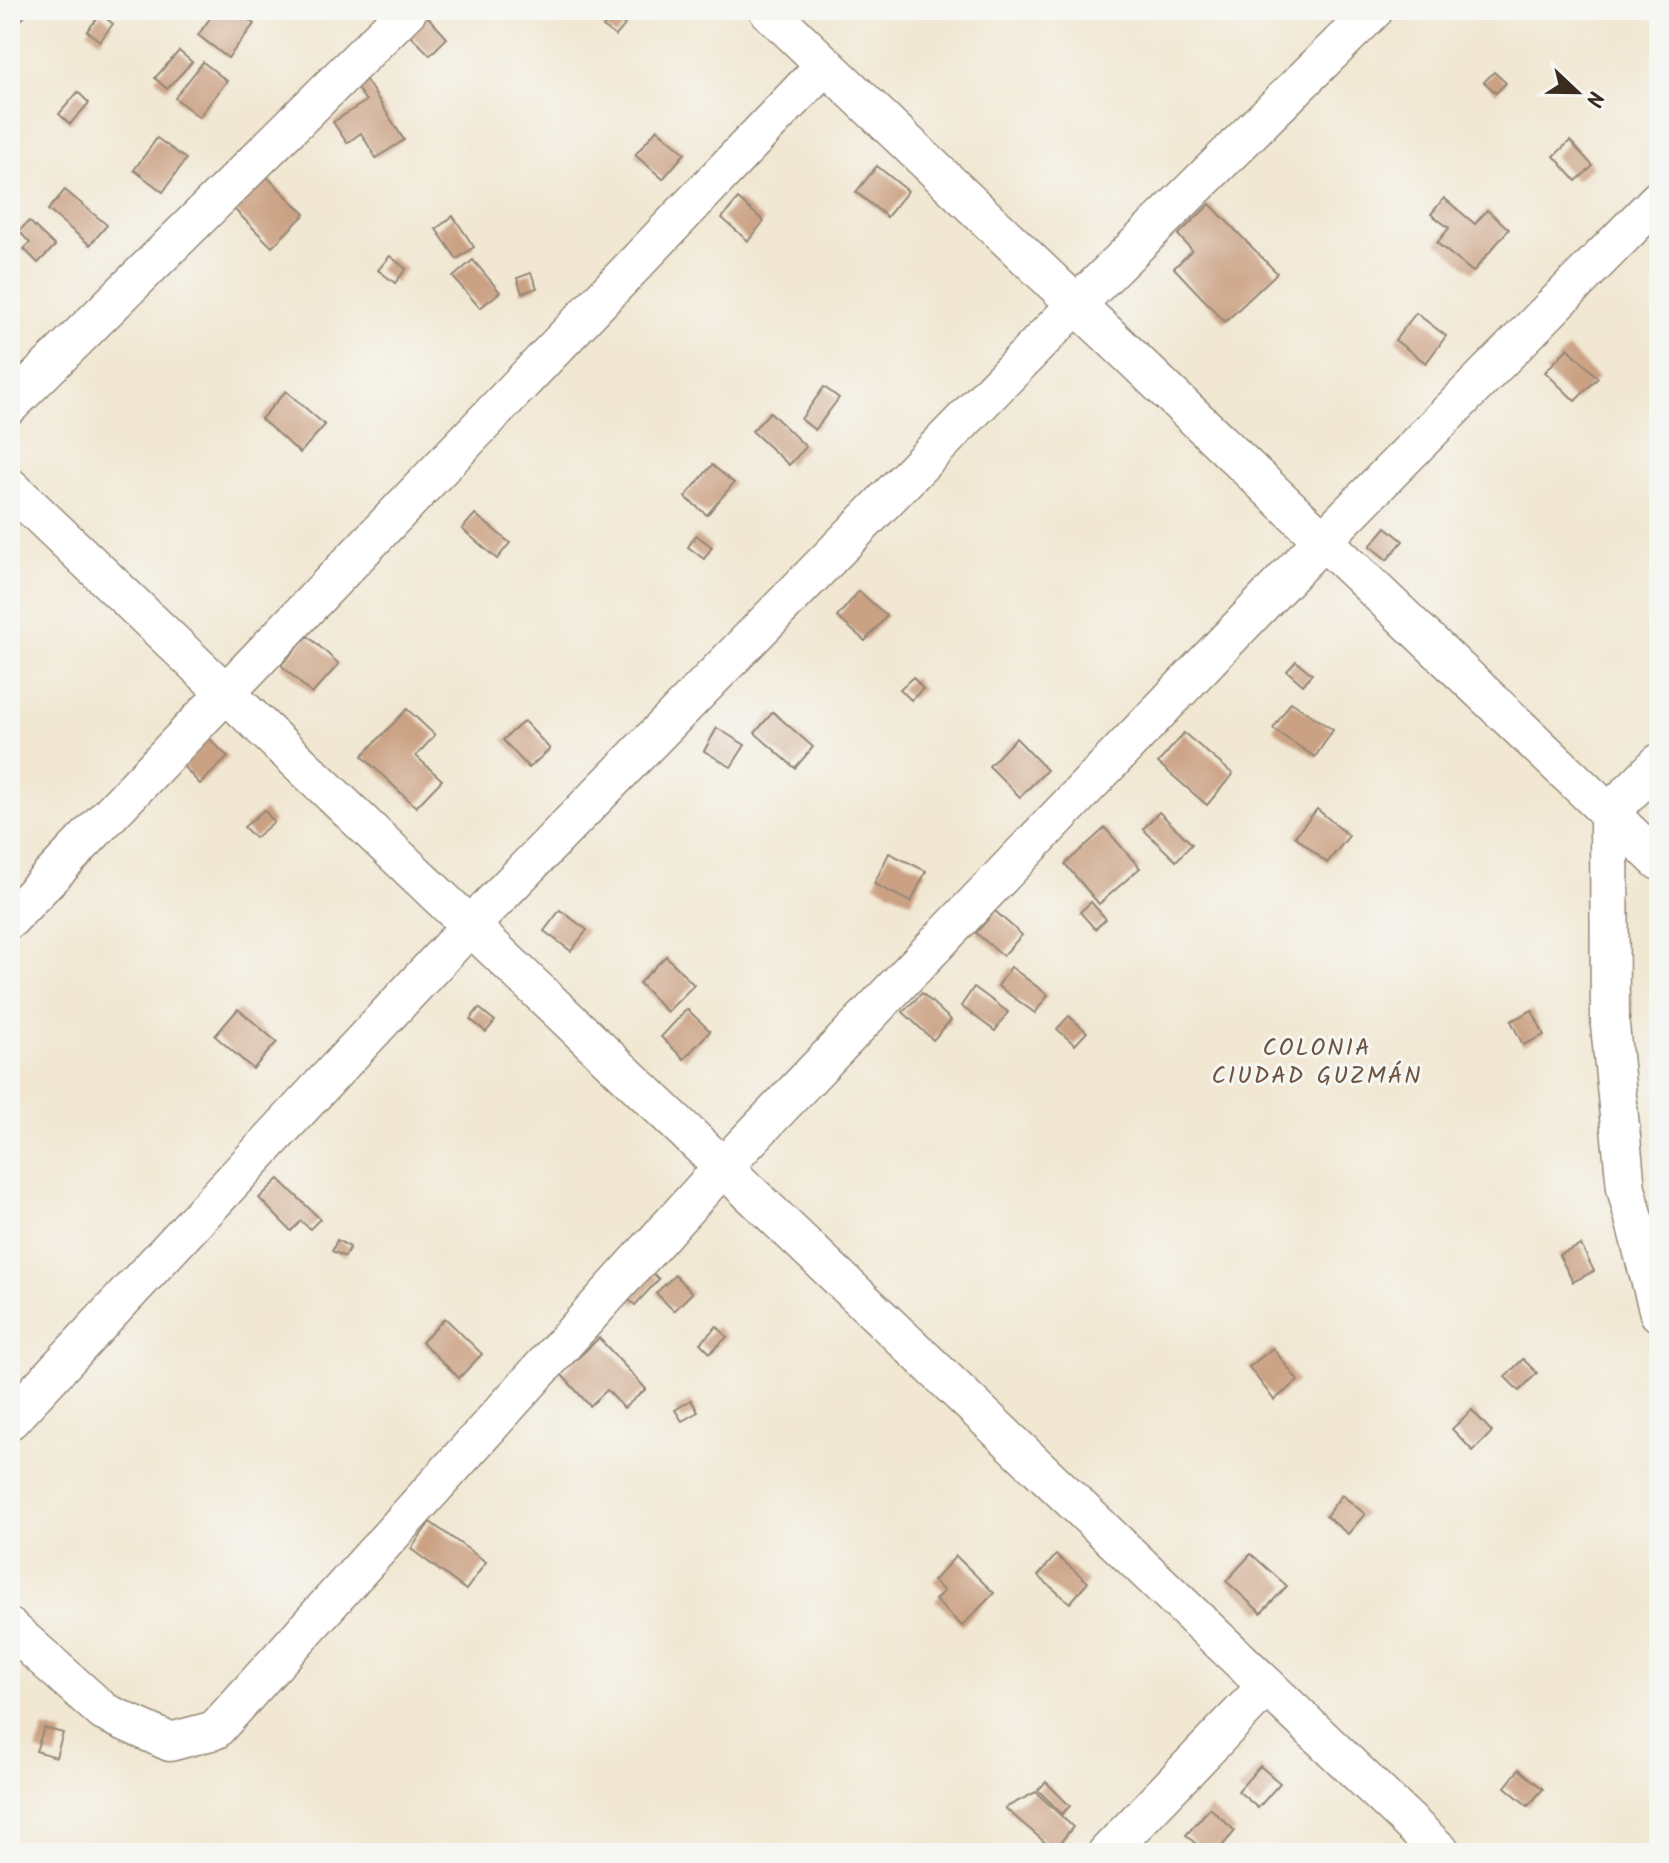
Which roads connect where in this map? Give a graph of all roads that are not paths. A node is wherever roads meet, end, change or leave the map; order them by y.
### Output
1 (408, 10) edge
2 (768, 10) edge
3 (1374, 10) edge
4 (825, 65) junction
5 (1659, 199) edge
6 (1076, 305) junction
7 (10, 405) edge
8 (10, 487) edge
9 (1323, 540) junction
10 (226, 693) junction
11 (1659, 763) edge
12 (1609, 813) junction
13 (1659, 861) edge
14 (10, 919) edge
15 (472, 924) junction
16 (723, 1167) junction
17 (1659, 1313) edge
18 (10, 1420) edge
19 (10, 1628) edge
20 (1267, 1686) junction
21 (1107, 1853) edge
22 (1442, 1853) edge

1 - 7 street
2 - 4 street
3 - 6 street
4 - 6 street
4 - 10 street
5 - 9 street
6 - 9 street
6 - 15 street
8 - 10 street
9 - 12 street
9 - 16 street
10 - 14 street
10 - 15 street
11 - 12 street
12 - 13 street
12 - 17 street
15 - 16 street
15 - 18 street
16 - 19 street
16 - 20 street
20 - 21 street
20 - 22 street

